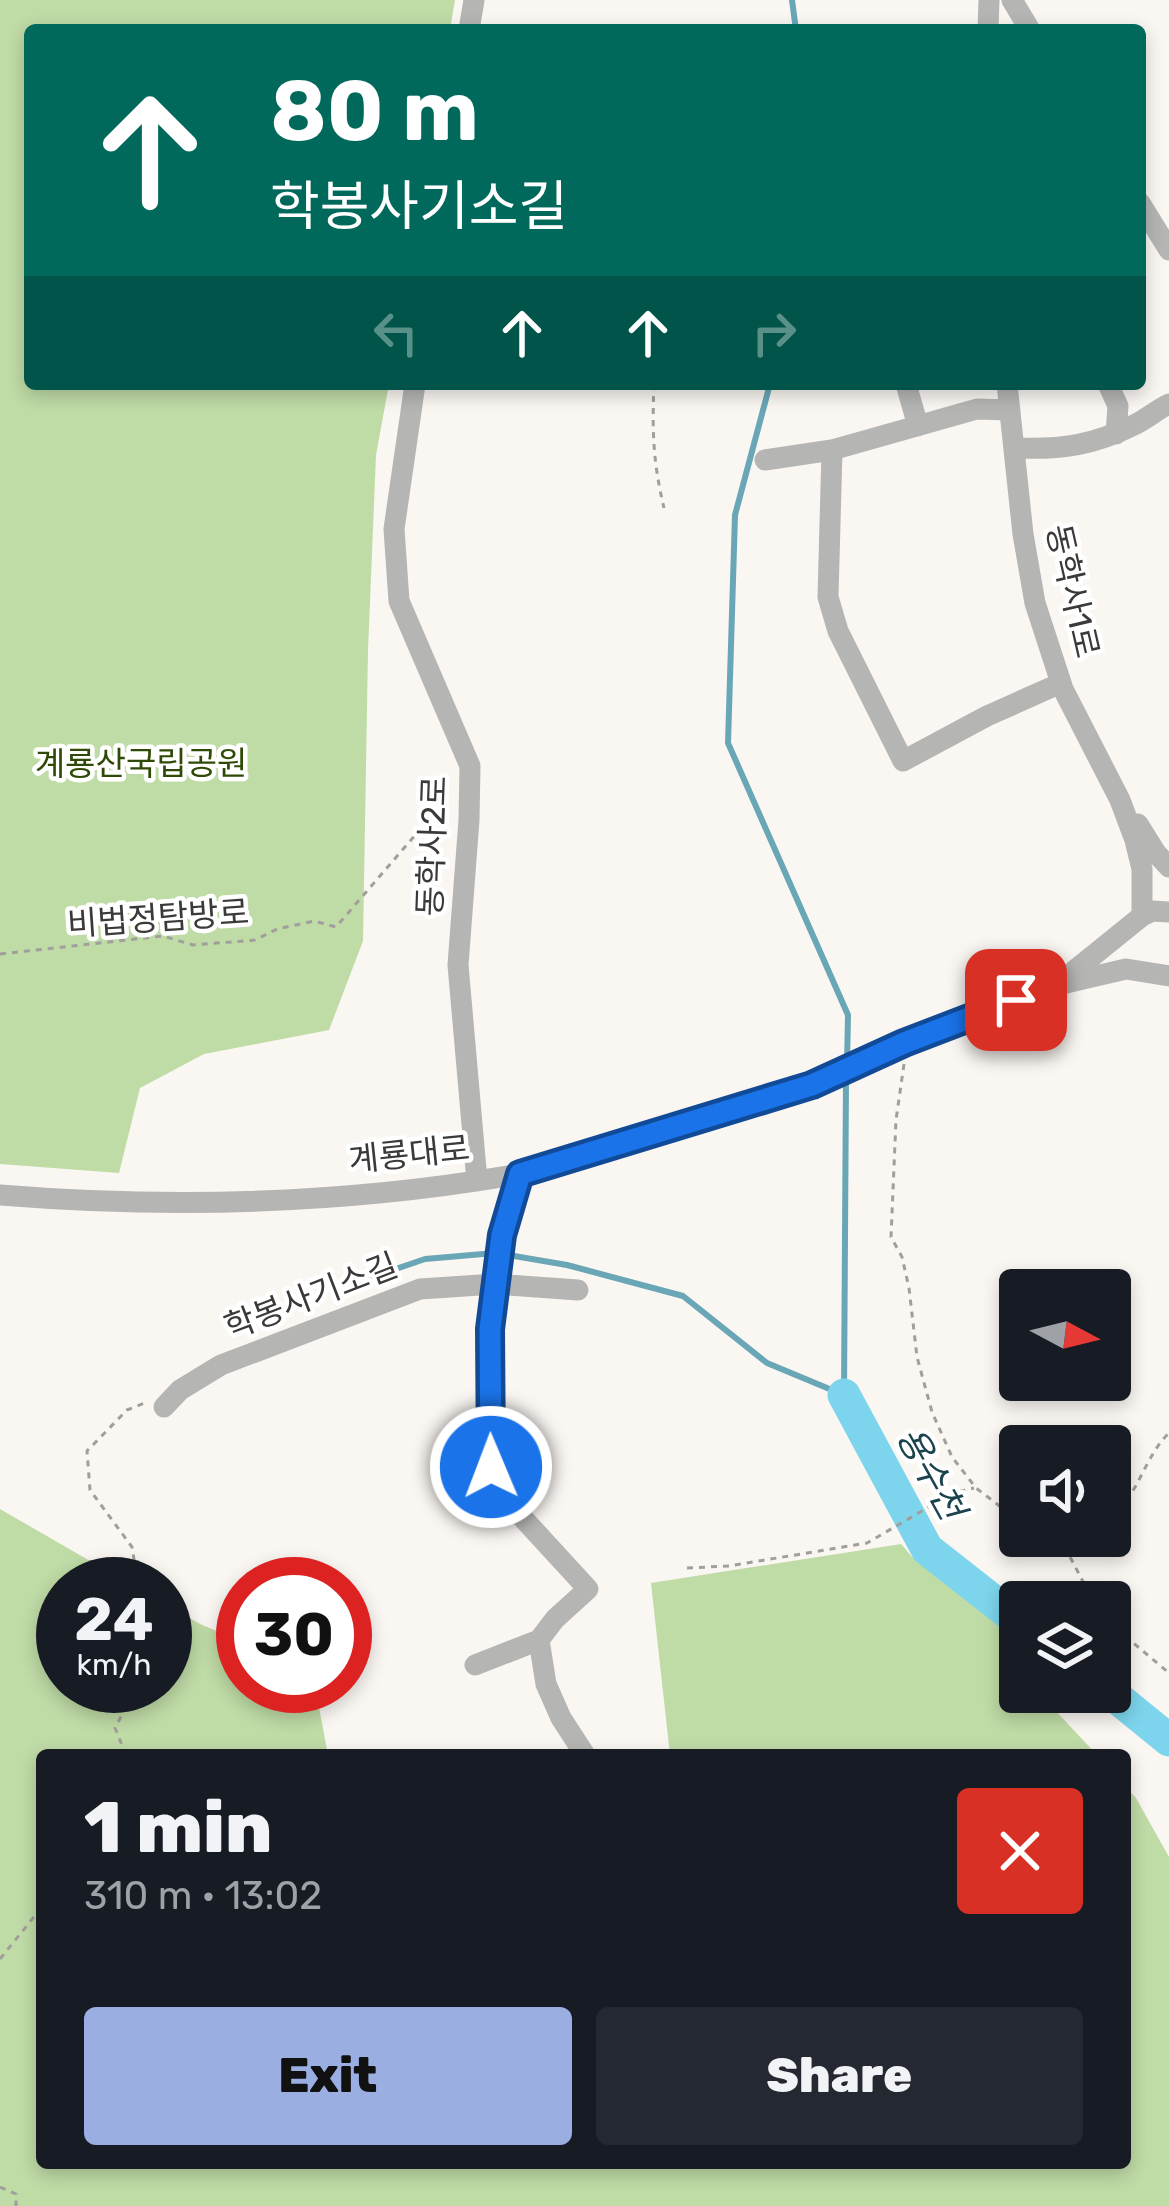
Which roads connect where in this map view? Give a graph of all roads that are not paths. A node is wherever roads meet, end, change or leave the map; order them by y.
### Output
1 (1146, 213) edge
2 (1169, 250) edge
3 (414, 390) edge
4 (908, 390) edge
5 (1008, 390) edge
6 (1111, 390) edge
7 (1169, 404) edge
8 (1010, 410) junction
9 (918, 426) junction
10 (1116, 434) junction
11 (1015, 448) junction
12 (832, 450) junction
13 (765, 460) dead end
14 (1061, 683) junction
15 (1120, 800) junction
16 (1162, 860) edge
17 (1169, 897) edge
18 (1169, 911) edge
19 (1138, 920) junction
20 (1162, 974) edge
21 (1054, 986) junction
22 (520, 1174) junction
23 (477, 1181) junction
24 (0, 1195) edge
25 (496, 1275) junction
26 (578, 1290) dead end
27 (164, 1407) dead end
28 (539, 1640) junction
29 (475, 1665) dead end
30 (581, 1749) edge

1 - 2 street
3 - 23 street, 동학사2로
4 - 9 street
5 - 8 street, 동학사1로
6 - 10 street
7 - 10 street
8 - 9 street
8 - 11 street, 동학사1로
9 - 12 street
10 - 11 street
11 - 14 street, 동학사1로
12 - 13 street
12 - 14 street
14 - 15 street, 동학사1로
15 - 16 street
15 - 19 street
16 - 17 street
18 - 19 street
19 - 20 street
19 - 21 street
20 - 21 street
21 - 22 street, 계룡대로
22 - 23 street, 계룡대로
22 - 25 street
23 - 24 street, 계룡대로
25 - 26 street, 학봉사기소길
25 - 27 street, 학봉사기소길
25 - 28 street
28 - 29 street
28 - 30 street

